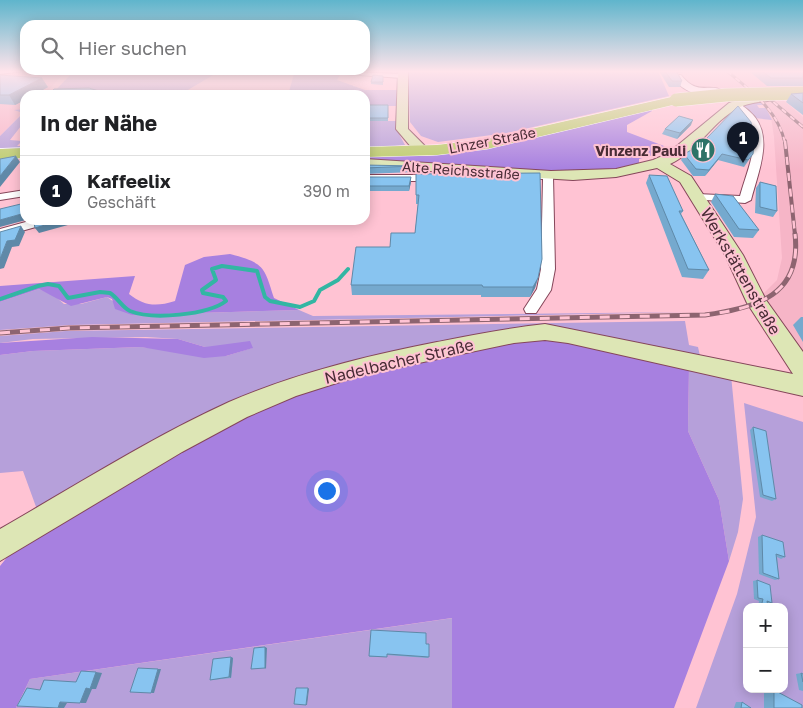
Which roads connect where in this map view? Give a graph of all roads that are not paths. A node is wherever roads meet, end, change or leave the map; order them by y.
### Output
1 (402, 104) edge
2 (657, 104) edge
3 (735, 105) joint
4 (422, 151) junction
5 (370, 152) edge
6 (20, 153) edge
7 (0, 154) edge
8 (658, 163) junction
9 (370, 164) edge
10 (426, 172) junction
11 (548, 176) junction
12 (370, 178) edge
13 (20, 194) edge
14 (0, 197) edge
15 (697, 197) junction
16 (28, 225) edge
17 (0, 233) edge
18 (531, 309) dead end
19 (803, 370) edge
20 (803, 386) edge
21 (0, 546) edge

1 - 4 street
2 - 4 main road, Linzer Straße, bridge
3 - 8 street, Alte Reichsstraße
3 - 15 street, Werkstättenstraße
4 - 5 main road, Linzer Straße
6 - 7 main road
8 - 11 street, Alte Reichsstraße
8 - 15 street, Werkstättenstraße
9 - 10 street, Alte Reichsstraße
10 - 11 street, Alte Reichsstraße
10 - 12 street
11 - 18 street
13 - 14 street
15 - 19 street, Werkstättenstraße
16 - 17 street
20 - 21 street, Nadelbacher Straße

